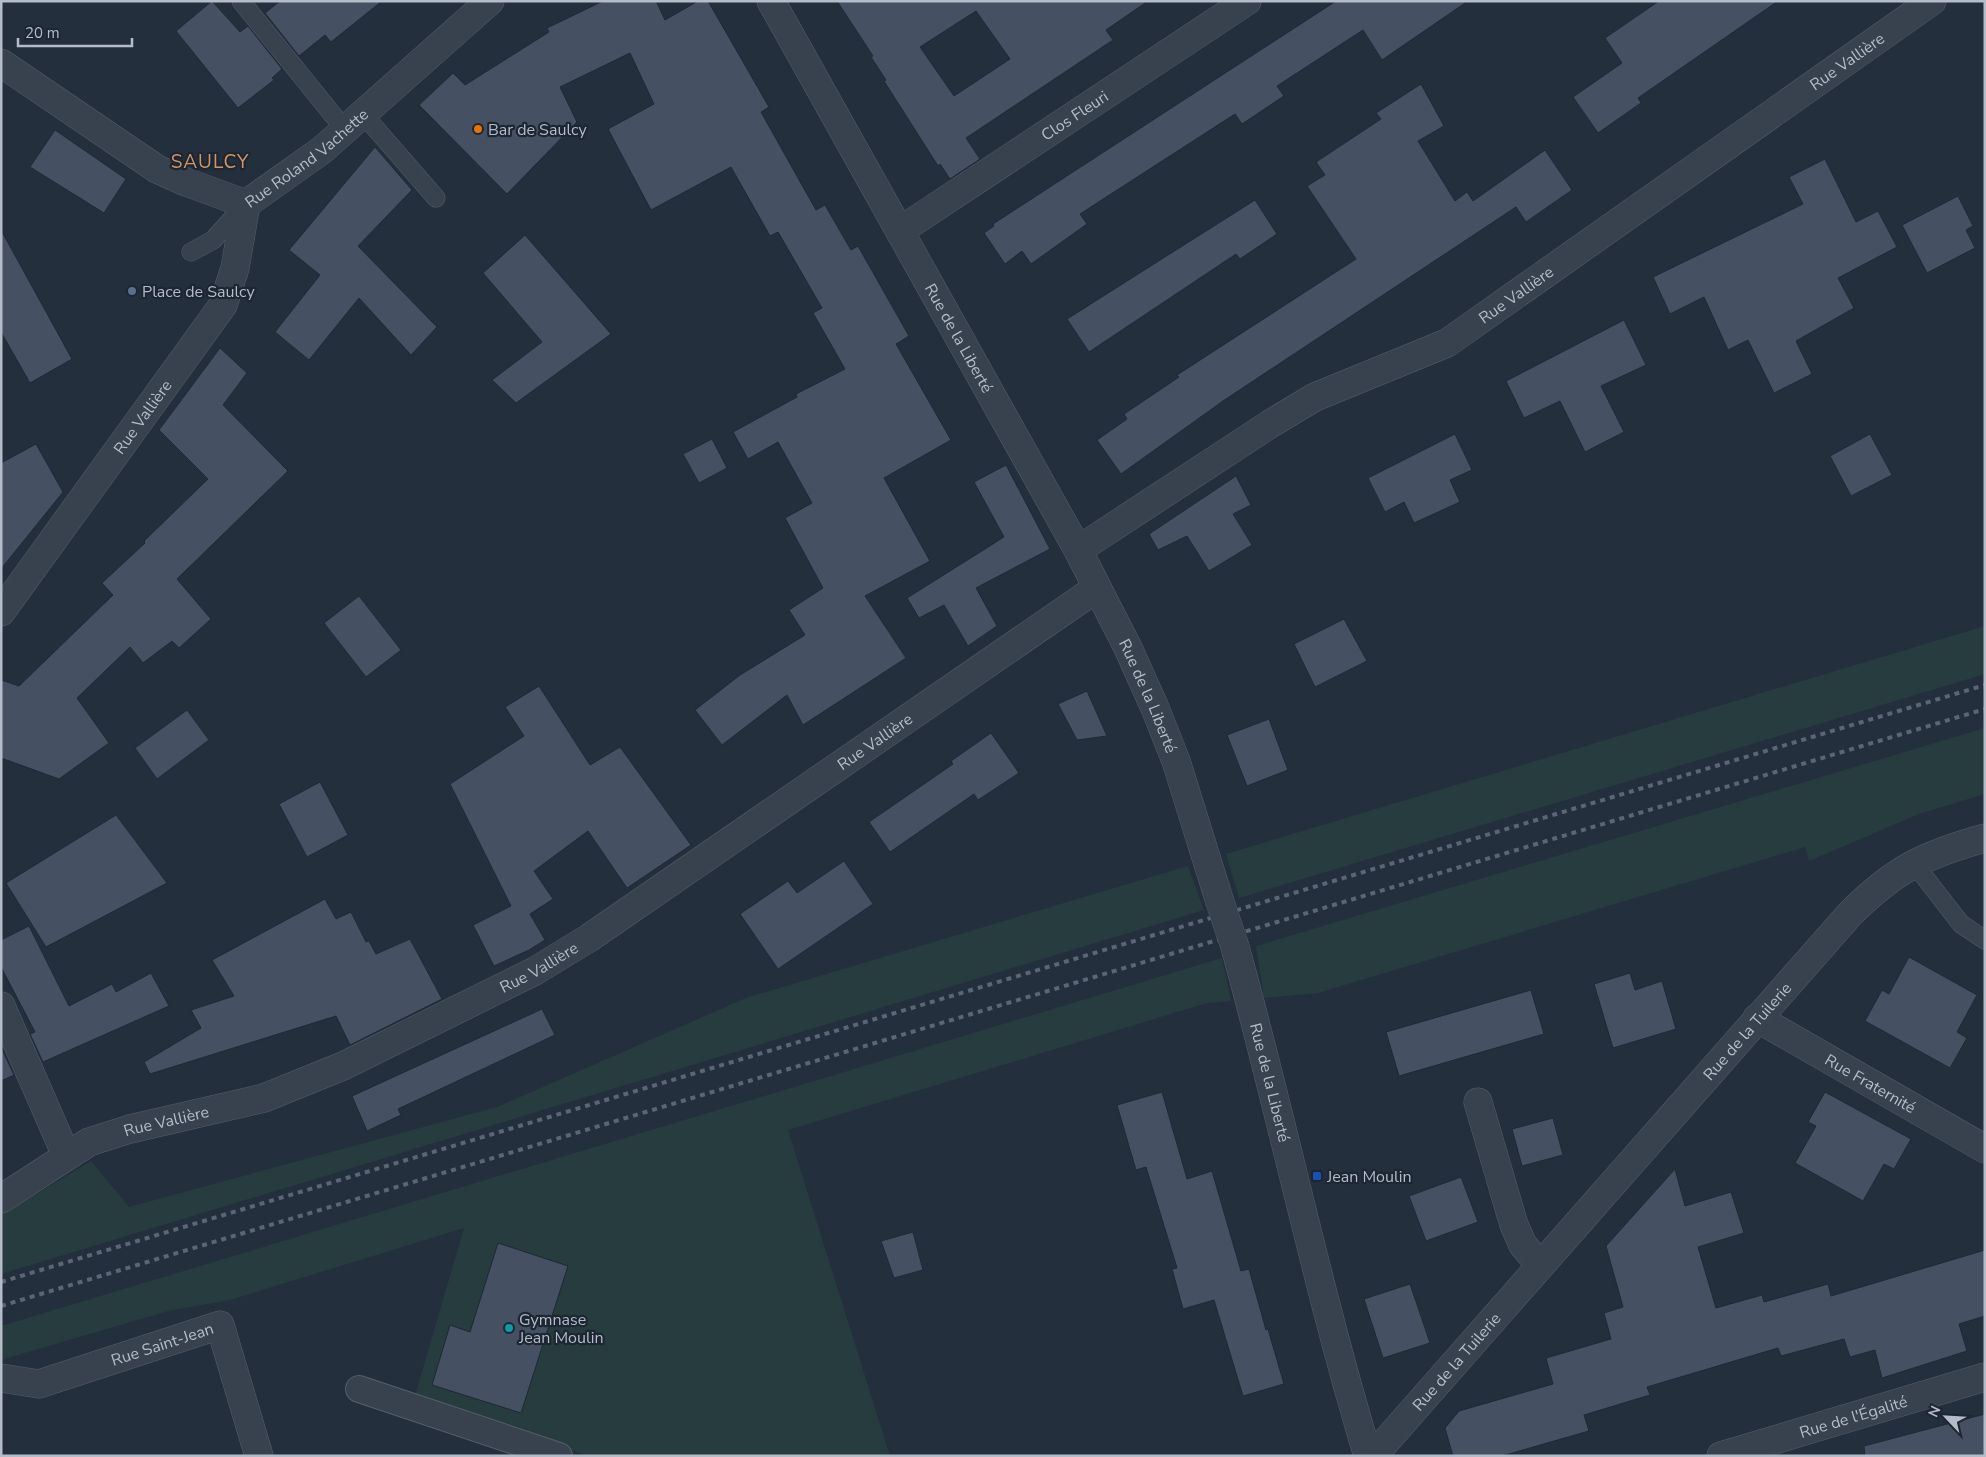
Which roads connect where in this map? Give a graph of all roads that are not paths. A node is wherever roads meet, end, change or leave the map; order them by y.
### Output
1 (242, 1) edge
2 (771, 1) edge
3 (1247, 1) edge
4 (1932, 1) edge
5 (477, 5) edge
6 (1, 63) edge
7 (354, 122) junction
8 (436, 198) dead end
9 (246, 204) junction
10 (901, 230) junction
11 (191, 252) dead end
12 (1078, 550) junction
13 (1097, 588) junction
14 (1, 612) edge
15 (1985, 838) edge
16 (1913, 862) junction
17 (1985, 940) edge
18 (1, 1006) edge
19 (1757, 1018) junction
20 (1478, 1102) dead end
21 (1985, 1149) edge
22 (66, 1155) junction
23 (1, 1199) edge
24 (1540, 1266) junction
25 (1985, 1377) edge
26 (1, 1378) edge
27 (358, 1389) dead end
28 (259, 1456) edge
29 (559, 1456) edge
30 (1368, 1456) edge
31 (1373, 1456) edge
32 (1721, 1456) edge

1 - 7 lane
2 - 10 street, Rue de la Liberté
3 - 10 street, Clos Fleuri
4 - 12 street, Rue Vallière
5 - 7 street, Rue Roland Vachette
6 - 9 street, Rue Roland Vachette
7 - 8 lane
7 - 9 street, Rue Roland Vachette
9 - 11 lane
9 - 14 street, Rue Vallière
10 - 12 street, Rue de la Liberté
12 - 13 street, Rue de la Liberté
13 - 22 street, Rue Vallière
13 - 30 street, Rue de la Liberté, bridge
15 - 16 street, Rue de la Tuilerie
16 - 17 lane
16 - 19 street, Rue de la Tuilerie
18 - 22 street
19 - 21 street, Rue Fraternité
19 - 24 street, Rue de la Tuilerie
20 - 24 street
22 - 23 street, Rue Vallière
24 - 31 street, Rue de la Tuilerie
25 - 32 street, Rue de l'Égalité
26 - 28 street, Rue Saint-Jean
27 - 29 street

